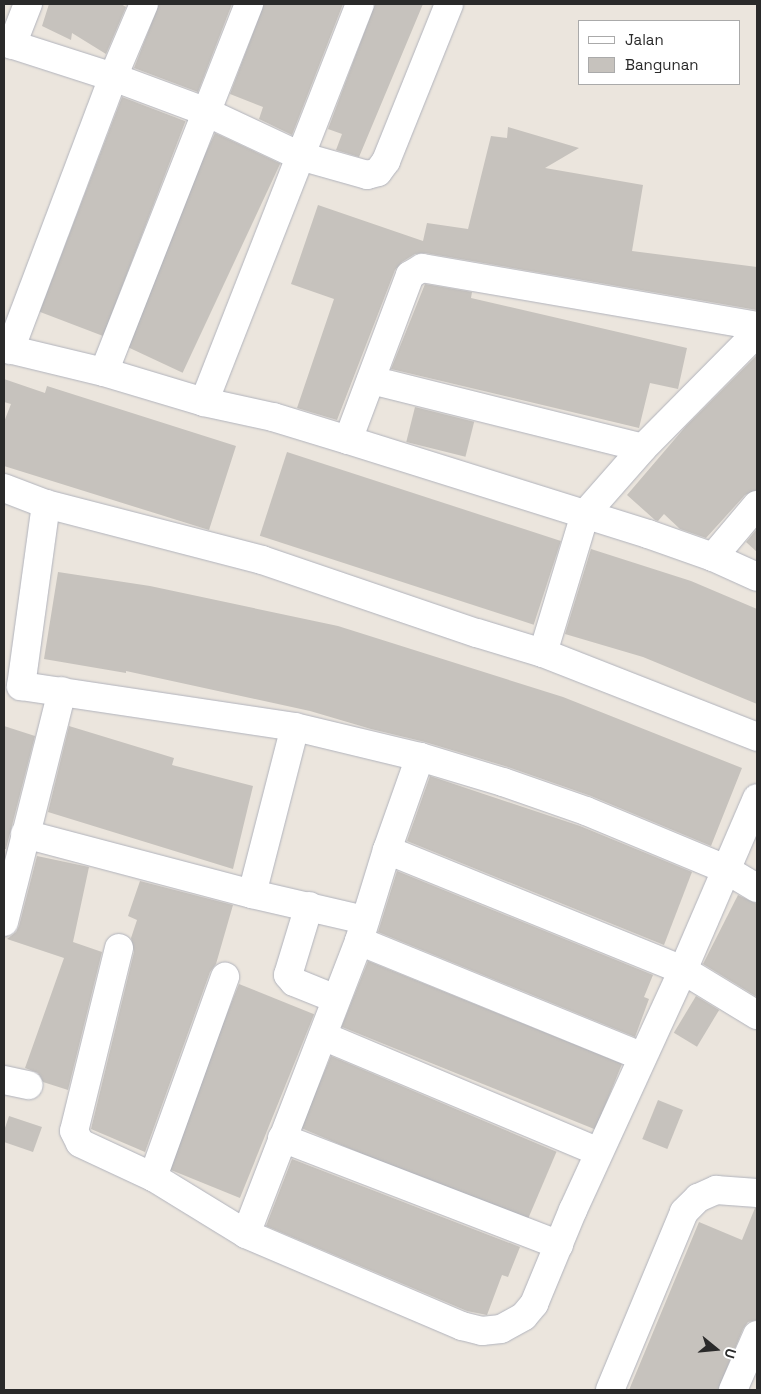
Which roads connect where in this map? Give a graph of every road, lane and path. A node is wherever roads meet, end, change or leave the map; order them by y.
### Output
1 (28, 4) edge
2 (144, 4) edge
3 (248, 4) edge
4 (360, 4) edge
5 (449, 4) edge
6 (8, 43) edge
7 (113, 77) junction
8 (204, 111) junction
9 (300, 156) junction
10 (757, 326) edge
11 (757, 333) edge
12 (7, 349) edge
13 (104, 372) junction
14 (371, 380) junction
15 (204, 402) junction
16 (348, 440) junction
17 (643, 448) junction
18 (4, 488) edge
19 (46, 504) junction
20 (757, 505) edge
21 (585, 514) junction
22 (713, 557) junction
23 (757, 577) edge
24 (543, 653) junction
25 (62, 691) junction
26 (295, 727) junction
27 (757, 737) edge
28 (420, 757) junction
29 (757, 798) edge
30 (25, 834) junction
31 (387, 850) junction
32 (725, 869) junction
33 (757, 888) edge
34 (252, 894) junction
35 (309, 906) junction
36 (4, 922) edge
37 (362, 930) junction
38 (119, 948) dead end
39 (682, 970) junction
40 (225, 978) dead end
41 (336, 998) junction
42 (757, 1016) edge
43 (323, 1036) junction
44 (641, 1056) junction
45 (282, 1138) junction
46 (599, 1152) junction
47 (153, 1177) junction
48 (757, 1194) edge
49 (246, 1234) junction
50 (559, 1245) junction
51 (757, 1335) edge
52 (610, 1390) edge
53 (733, 1390) edge

1 - 6 street
2 - 7 street
3 - 8 street
4 - 9 street
5 - 9 street
6 - 7 street
7 - 8 street
7 - 12 street
8 - 9 street
8 - 13 street
9 - 15 street
10 - 14 street
11 - 17 street
12 - 13 street
13 - 15 street
14 - 16 street
14 - 17 street
15 - 16 street
16 - 21 street
17 - 21 street
18 - 19 street
19 - 24 street
19 - 25 street
20 - 22 street
21 - 22 street
21 - 24 street
22 - 23 street
24 - 27 street
25 - 26 street
25 - 30 street
26 - 28 street
26 - 34 street
28 - 31 street
28 - 32 street
29 - 32 street
30 - 34 street
30 - 36 street
31 - 37 street
31 - 39 street
32 - 33 street
32 - 39 street
34 - 35 street
35 - 37 street
35 - 41 street
37 - 41 street
37 - 44 street
38 - 47 street
39 - 42 street
39 - 44 street
40 - 47 street
41 - 43 street
43 - 45 street
43 - 46 street
44 - 46 street
45 - 49 street
45 - 50 street
46 - 50 street
47 - 49 street
48 - 52 street
49 - 50 street
51 - 53 street

